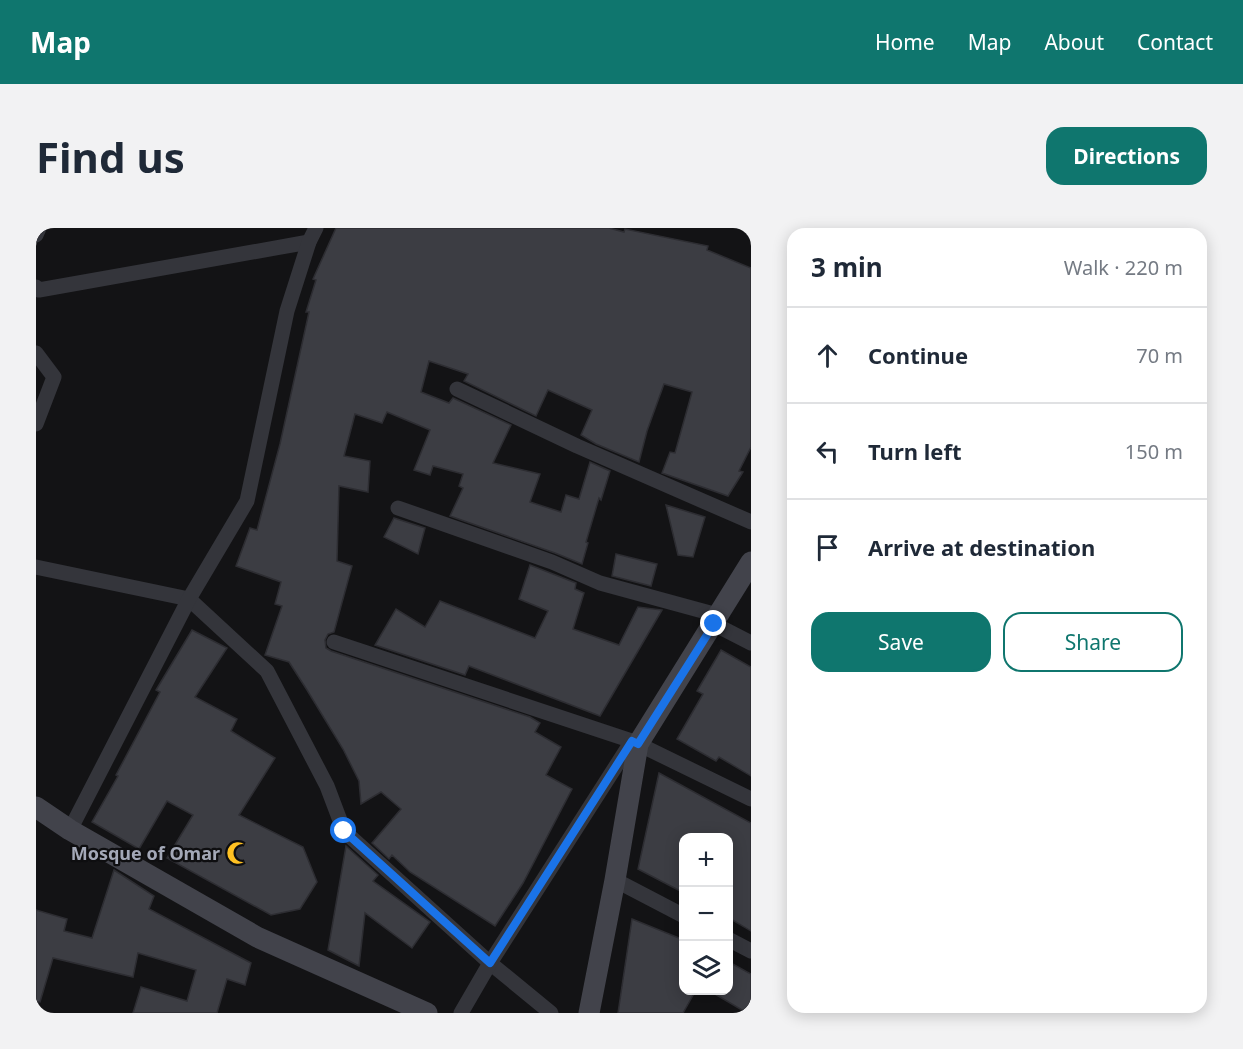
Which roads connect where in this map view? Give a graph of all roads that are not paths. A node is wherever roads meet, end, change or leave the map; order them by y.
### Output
1 (39, 228) edge
2 (316, 228) edge
3 (36, 235) edge
4 (309, 242) junction
5 (37, 290) edge
6 (36, 353) edge
7 (457, 389) dead end
8 (36, 424) edge
9 (398, 508) dead end
10 (751, 522) edge
11 (751, 546) edge
12 (751, 562) edge
13 (36, 567) edge
14 (189, 599) junction
15 (712, 619) junction
16 (334, 642) dead end
17 (751, 643) edge
18 (635, 743) junction
19 (751, 799) edge
20 (36, 807) edge
21 (70, 830) junction
22 (615, 880) junction
23 (679, 913) edge
24 (733, 941) edge
25 (751, 951) edge
26 (490, 963) junction
27 (427, 1013) edge
28 (461, 1013) edge
29 (551, 1013) edge
30 (589, 1013) edge

1 - 3 street
2 - 4 street
4 - 5 street
4 - 14 street
6 - 8 street
7 - 10 street
9 - 15 street
11 - 15 street
12 - 15 street
13 - 14 street
14 - 21 street
14 - 26 street
15 - 17 street
15 - 18 street
16 - 18 street
18 - 19 street
18 - 22 street
18 - 26 street
20 - 21 street
21 - 27 street
22 - 23 street
22 - 30 street
24 - 25 street
26 - 28 street
26 - 29 street

